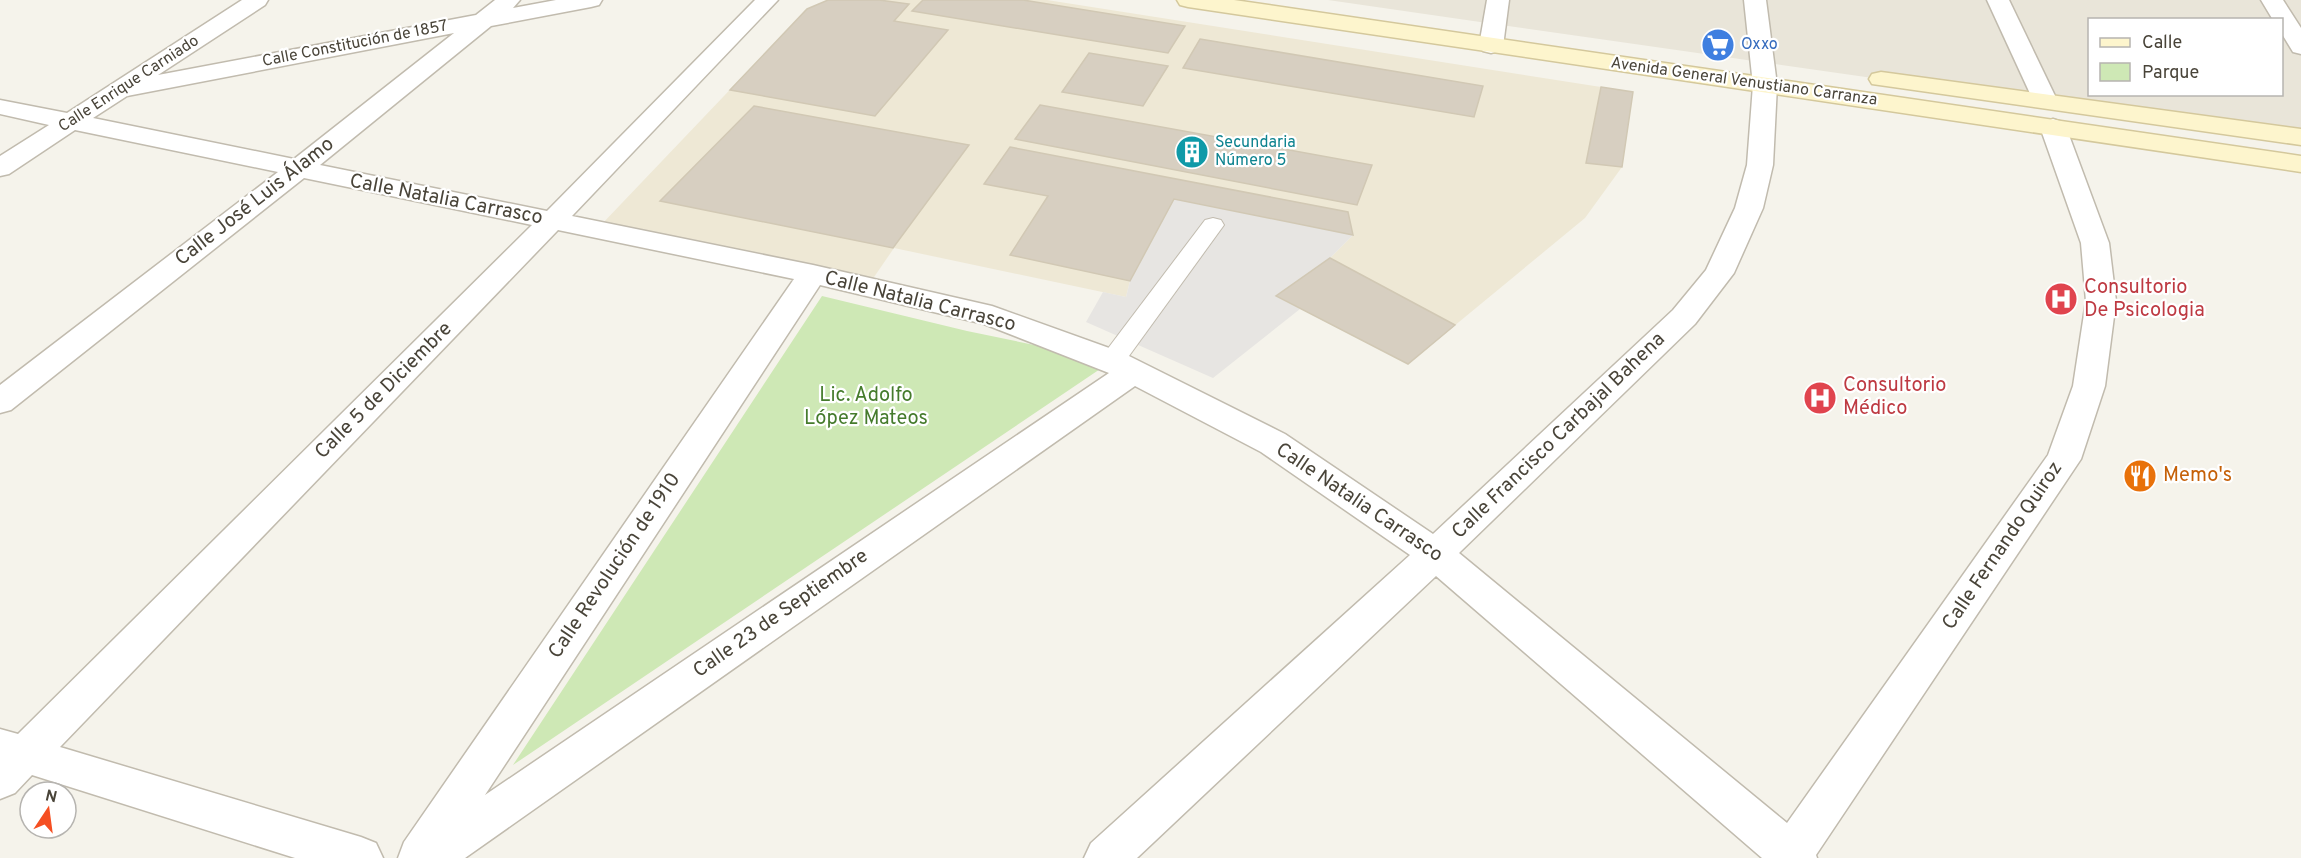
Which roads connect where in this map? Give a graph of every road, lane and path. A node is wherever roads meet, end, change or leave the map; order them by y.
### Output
1 (257, 0) edge
2 (509, 0) edge
3 (591, 0) edge
4 (767, 0) edge
5 (1188, 0) edge
6 (1325, 0) edge
7 (1498, 0) edge
8 (1755, 0) edge
9 (1998, 0) edge
10 (2272, 0) edge
11 (1241, 4) edge
12 (485, 19) junction
13 (1493, 35) junction
14 (2301, 47) edge
15 (1765, 75) junction
16 (118, 90) junction
17 (3, 109) edge
18 (2049, 113) junction
19 (70, 123) junction
20 (2301, 137) edge
21 (2301, 164) edge
22 (0, 168) edge
23 (297, 170) junction
24 (552, 221) junction
25 (1214, 225) dead end
26 (813, 274) junction
27 (1123, 366) junction
28 (0, 402) edge
29 (1436, 554) junction
30 (8, 761) edge
31 (1791, 857) edge
32 (361, 858) edge
33 (418, 858) edge
34 (429, 858) edge
35 (1106, 858) edge

1 - 16 street, Calle Enrique Carniado
2 - 12 street, Calle José Luis Álamo
3 - 12 street, Calle Constitución de 1857
4 - 24 street, Calle 5 de Diciembre
5 - 11 main road, Avenida General Venustiano Carranza
6 - 13 main road, Avenida General Venustiano Carranza
7 - 13 street
8 - 15 street, Calle Francisco Carbajal Bahena
9 - 18 street, Calle Fernando Quiroz
10 - 14 street
11 - 13 main road, Avenida General Venustiano Carranza
12 - 16 street, Calle Constitución de 1857
12 - 23 street, Calle José Luis Álamo
13 - 15 main road, Avenida General Venustiano Carranza
15 - 18 main road, Avenida General Venustiano Carranza
15 - 29 street, Calle Francisco Carbajal Bahena
16 - 19 street, Calle Enrique Carniado
17 - 19 street, Calle Natalia Carrasco
18 - 20 main road, Avenida General Venustiano Carranza
18 - 21 main road, Avenida General Venustiano Carranza
18 - 31 street, Calle Fernando Quiroz
19 - 22 street, Calle Enrique Carniado
19 - 23 street, Calle Natalia Carrasco
23 - 24 street, Calle Natalia Carrasco
23 - 28 street, Calle José Luis Álamo
24 - 26 street, Calle Natalia Carrasco
24 - 30 street, Calle 5 de Diciembre
25 - 27 lane
26 - 27 street, Calle Natalia Carrasco
26 - 33 street, Calle Revolución de 1910
27 - 29 street, Calle Natalia Carrasco
27 - 34 street, Calle 23 de Septiembre
29 - 31 street, Calle Natalia Carrasco
29 - 35 street, Calle Francisco Carbajal Bahena
30 - 32 street

